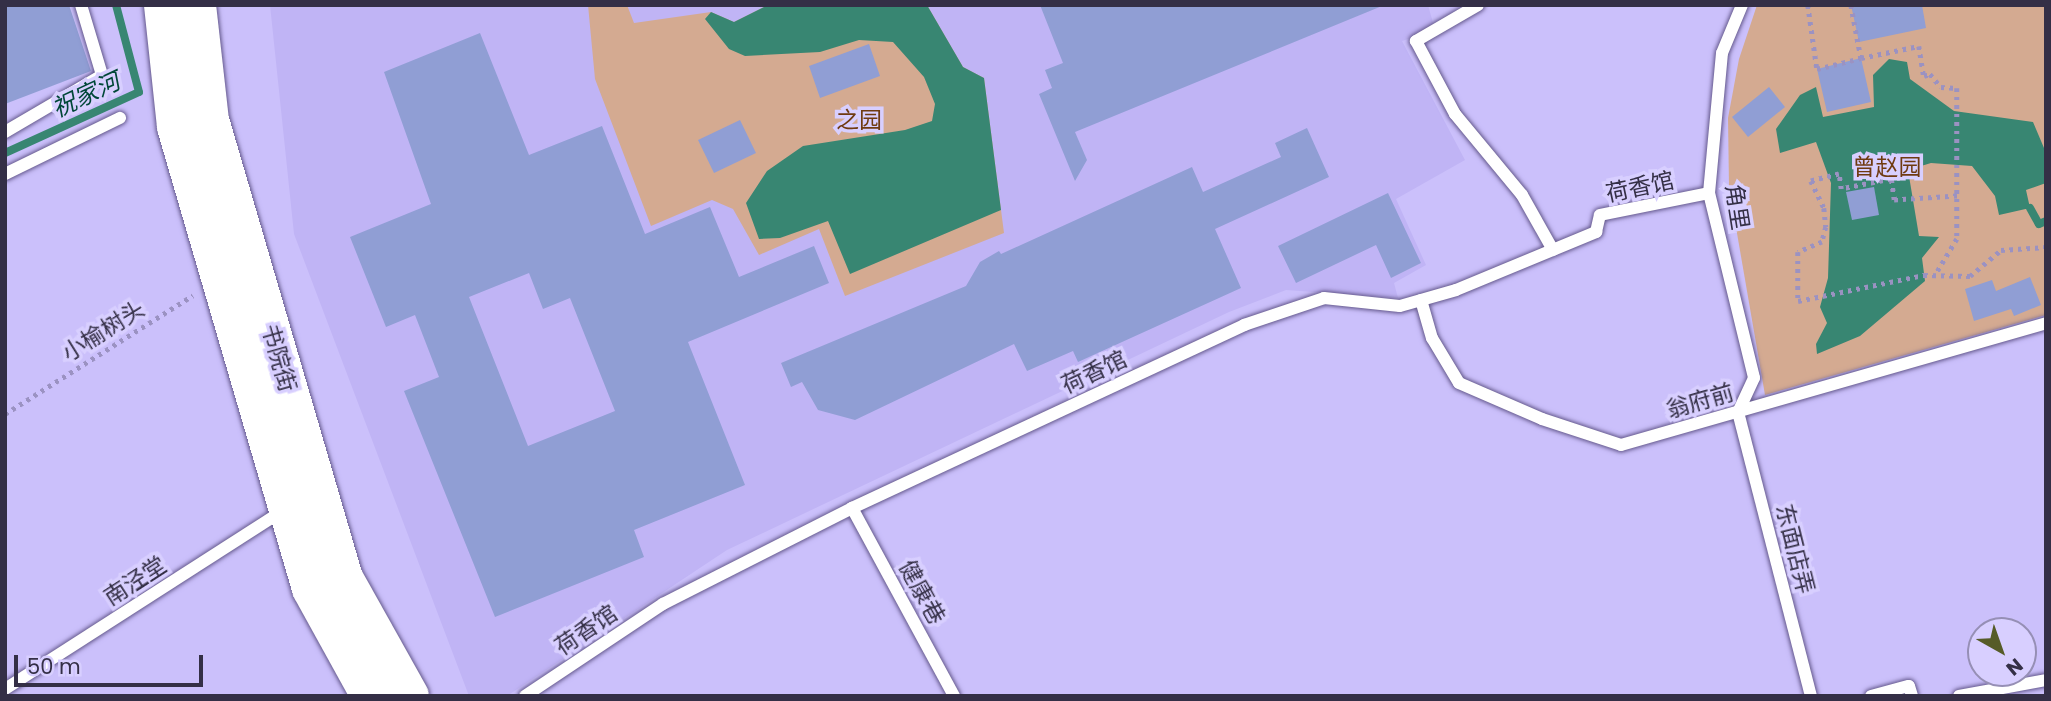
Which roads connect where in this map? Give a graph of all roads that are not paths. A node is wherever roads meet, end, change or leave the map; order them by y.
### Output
1 (80, 5) edge
2 (163, 5) edge
3 (197, 5) edge
4 (1478, 5) edge
5 (1742, 5) edge
6 (120, 118) dead end
7 (5, 132) edge
8 (5, 174) edge
9 (1709, 193) junction
10 (1553, 250) junction
11 (1421, 300) junction
12 (2046, 323) edge
13 (1738, 412) junction
14 (288, 508) junction
15 (852, 508) junction
16 (2046, 680) edge
17 (5, 689) edge
18 (1993, 693) edge
19 (370, 696) edge
20 (410, 696) edge
21 (525, 696) edge
22 (954, 696) edge
23 (1811, 696) edge
24 (1871, 696) edge
25 (1912, 696) edge
26 (1959, 696) edge

1 - 7 lane
2 - 14 main road, 书院街
3 - 20 main road, 书院街
4 - 10 lane
5 - 9 lane, 角里
6 - 8 lane
9 - 10 lane, 荷香馆
9 - 13 lane, 角里
10 - 11 lane, 荷香馆
11 - 13 lane, 翁府前
11 - 15 lane, 荷香馆
12 - 13 lane, 翁府前
13 - 23 lane, 东面店弄
14 - 17 lane, 南泾堂
14 - 19 main road, 书院街
15 - 21 lane, 荷香馆
15 - 22 lane, 健康巷
16 - 18 lane
18 - 26 lane
24 - 25 lane

